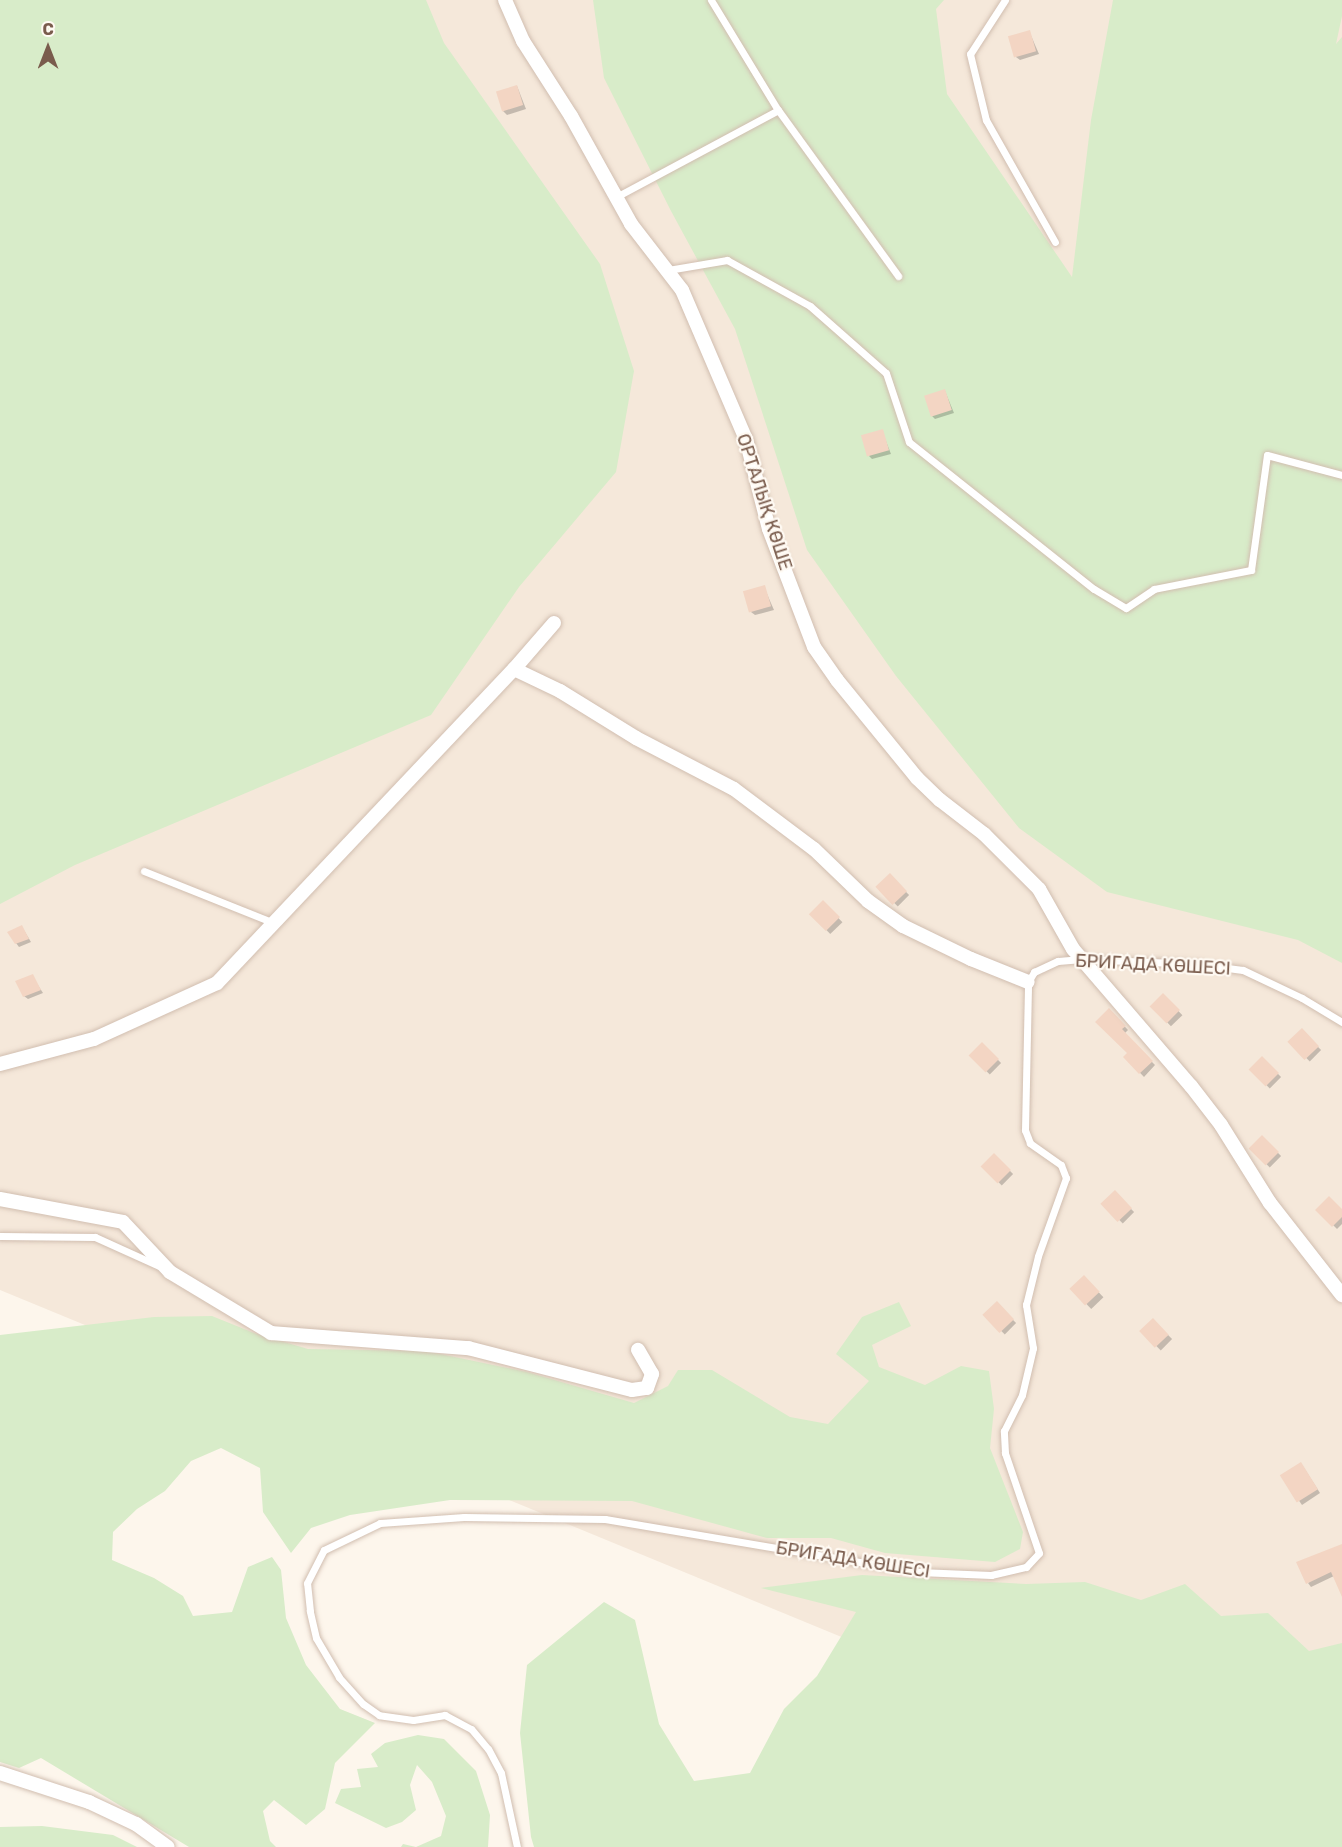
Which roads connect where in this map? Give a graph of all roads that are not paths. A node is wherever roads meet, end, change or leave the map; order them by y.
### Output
1 (505, 0) edge
2 (711, 0) edge
3 (1005, 0) edge
4 (778, 110) junction
5 (616, 197) junction
6 (1055, 242) dead end
7 (668, 270) junction
8 (898, 276) dead end
9 (1342, 475) edge
10 (554, 623) dead end
11 (514, 669) junction
12 (144, 871) dead end
13 (274, 923) junction
14 (1082, 958) junction
15 (1028, 982) junction
16 (1342, 1022) edge
17 (0, 1064) edge
18 (0, 1199) edge
19 (0, 1236) edge
20 (170, 1272) junction
21 (1342, 1295) edge
22 (638, 1350) dead end
23 (0, 1773) edge
24 (168, 1847) edge
25 (517, 1847) edge

1 - 5 street, ОРТАЛЫҚ КӨШЕ
2 - 4 lane
3 - 6 lane
4 - 5 lane
4 - 8 lane
5 - 7 street, ОРТАЛЫҚ КӨШЕ
7 - 9 lane
7 - 14 street, ОРТАЛЫҚ КӨШЕ
10 - 11 street
11 - 13 street
11 - 15 street
12 - 13 lane
13 - 17 street
14 - 15 lane, БРИГАДА КӨШЕСІ
14 - 16 lane, БРИГАДА КӨШЕСІ
14 - 21 street, ОРТАЛЫҚ КӨШЕ
15 - 25 lane, БРИГАДА КӨШЕСІ
18 - 20 street
19 - 20 lane
20 - 22 street
23 - 24 street

